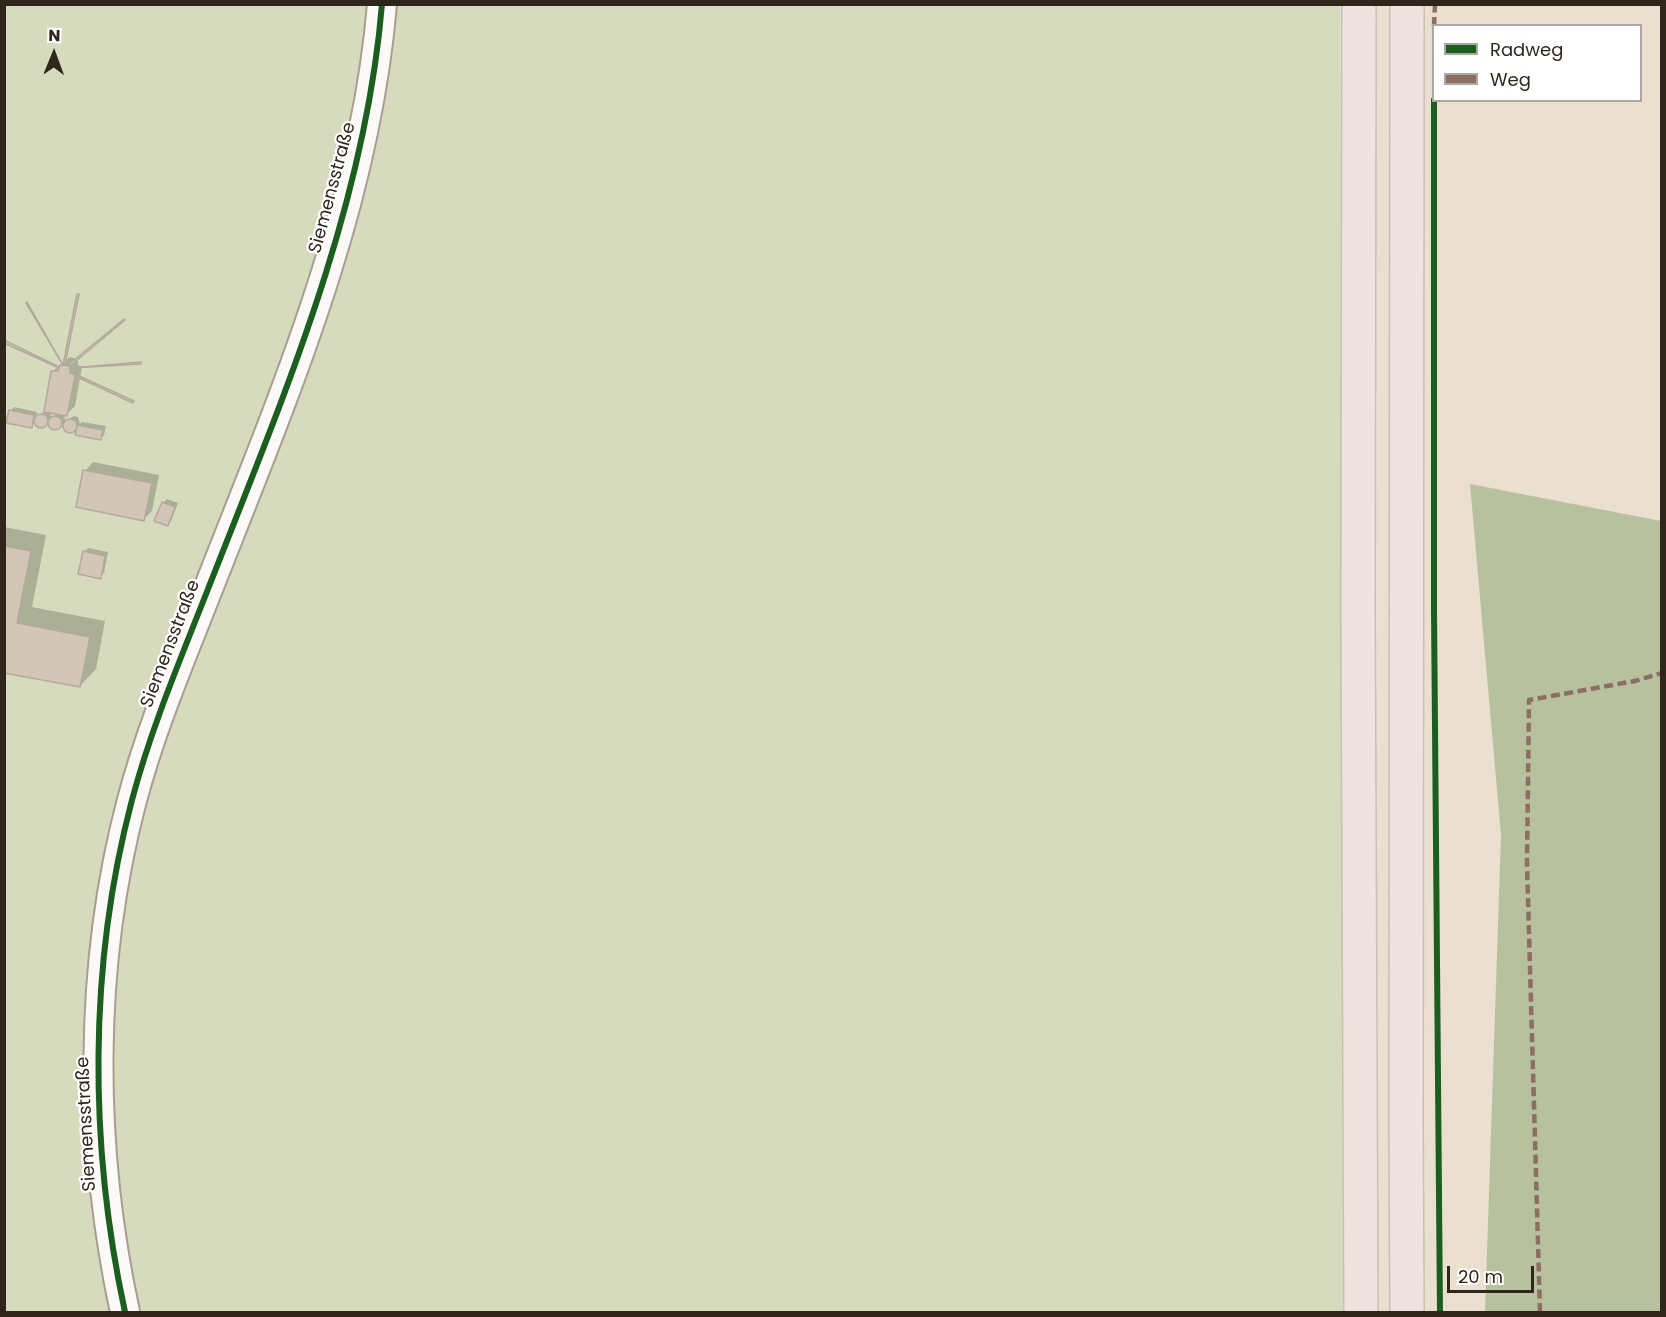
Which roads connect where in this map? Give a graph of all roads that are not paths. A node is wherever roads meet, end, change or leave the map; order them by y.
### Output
1 (382, 4) edge
2 (1359, 4) edge
3 (1407, 4) edge
4 (125, 1312) edge
5 (1361, 1312) edge
6 (1407, 1312) edge

1 - 4 street, Siemensstraße
2 - 5 main road
3 - 6 main road

